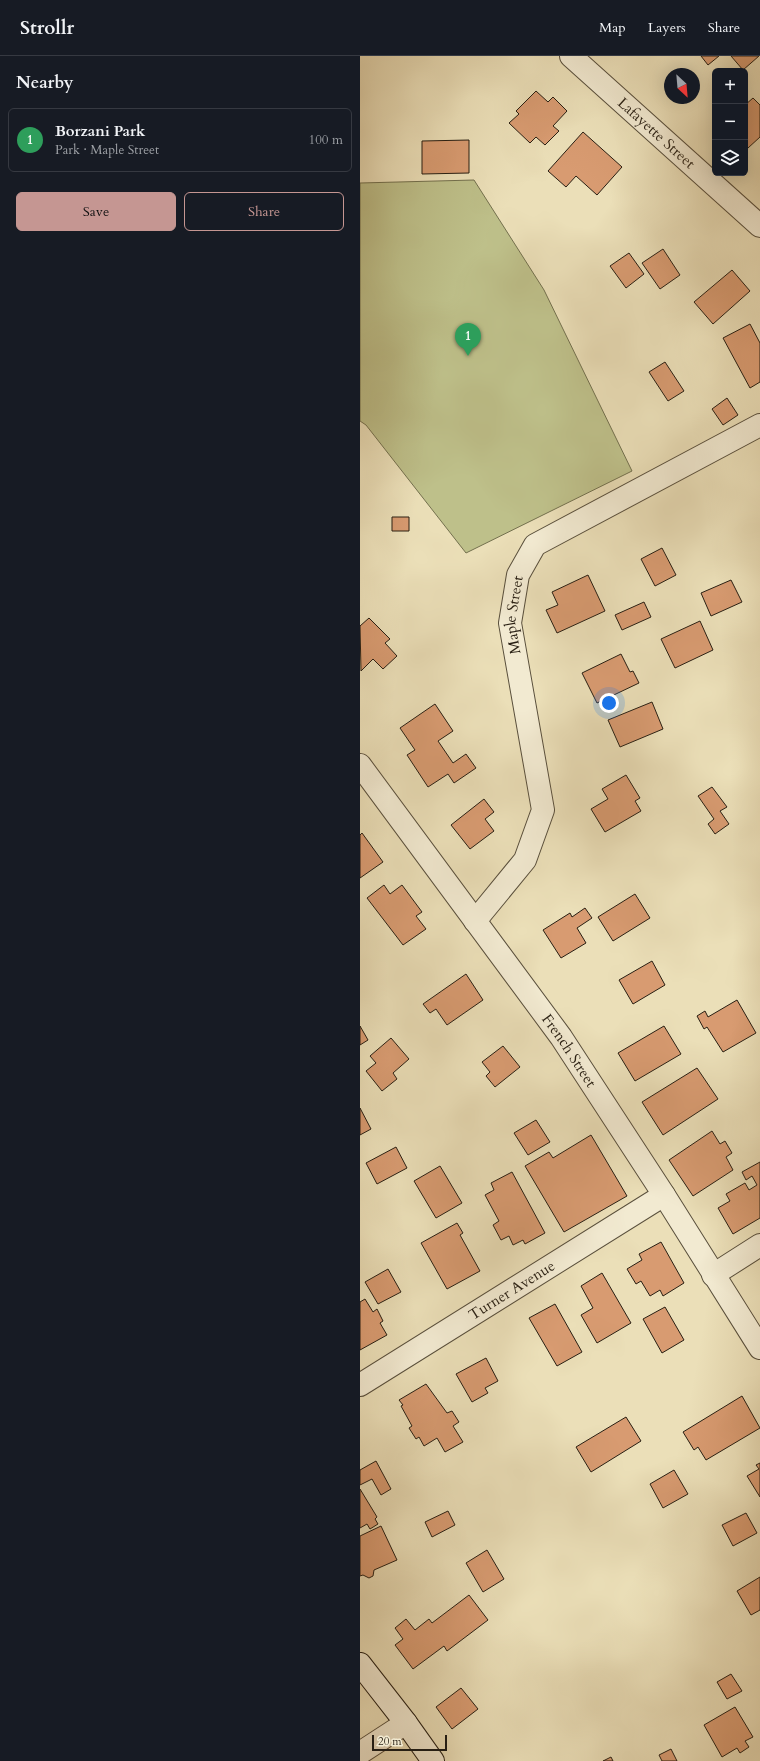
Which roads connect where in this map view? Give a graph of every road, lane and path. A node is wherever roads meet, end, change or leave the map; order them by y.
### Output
1 (571, 56) edge
2 (760, 226) edge
3 (760, 426) edge
4 (360, 765) edge
5 (475, 921) junction
6 (664, 1195) junction
7 (760, 1245) edge
8 (713, 1275) junction
9 (760, 1348) edge
10 (360, 1385) edge
11 (360, 1664) edge
12 (406, 1723) junction
13 (360, 1753) edge
14 (433, 1761) edge

1 - 2 street, Lafayette Street
3 - 5 street, Maple Street
4 - 5 street, French Street
5 - 6 street, French Street
6 - 8 street, French Street
6 - 10 street, Turner Avenue
7 - 8 street
8 - 9 street, French Street
11 - 12 street
12 - 13 street
12 - 14 street

